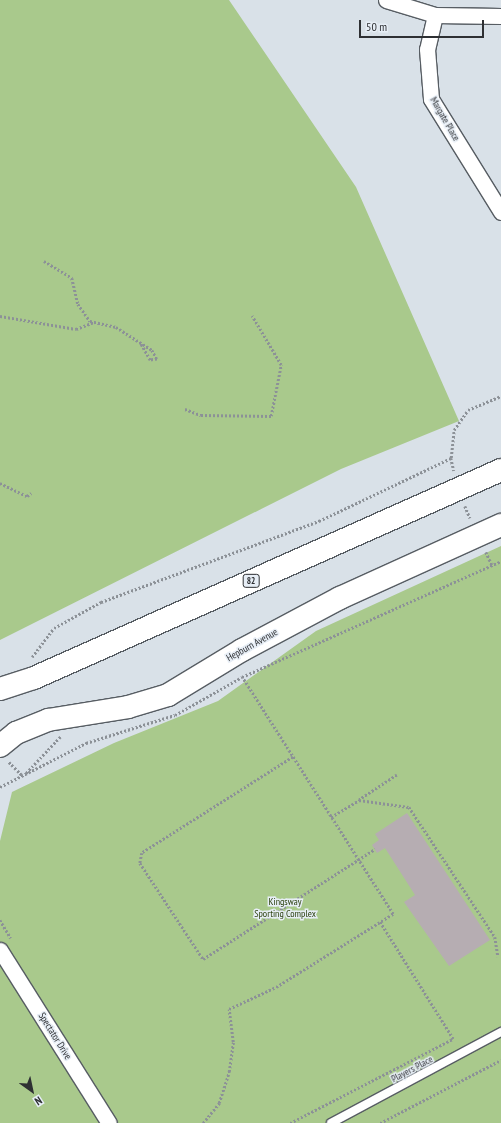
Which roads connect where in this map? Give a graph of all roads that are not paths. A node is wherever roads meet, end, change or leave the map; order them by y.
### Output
1 (386, 0) edge
2 (435, 15) junction
3 (501, 16) edge
4 (501, 212) edge
5 (501, 470) edge
6 (501, 525) edge
7 (0, 689) edge
8 (3, 753) edge
9 (0, 950) edge
10 (501, 1032) edge
11 (109, 1123) edge
12 (332, 1123) edge

1 - 2 street
2 - 3 street
2 - 4 street, Margate Place
5 - 7 main road, 82
6 - 8 main road, Hepburn Avenue
9 - 11 street, Spectator Drive
10 - 12 lane, Players Place

